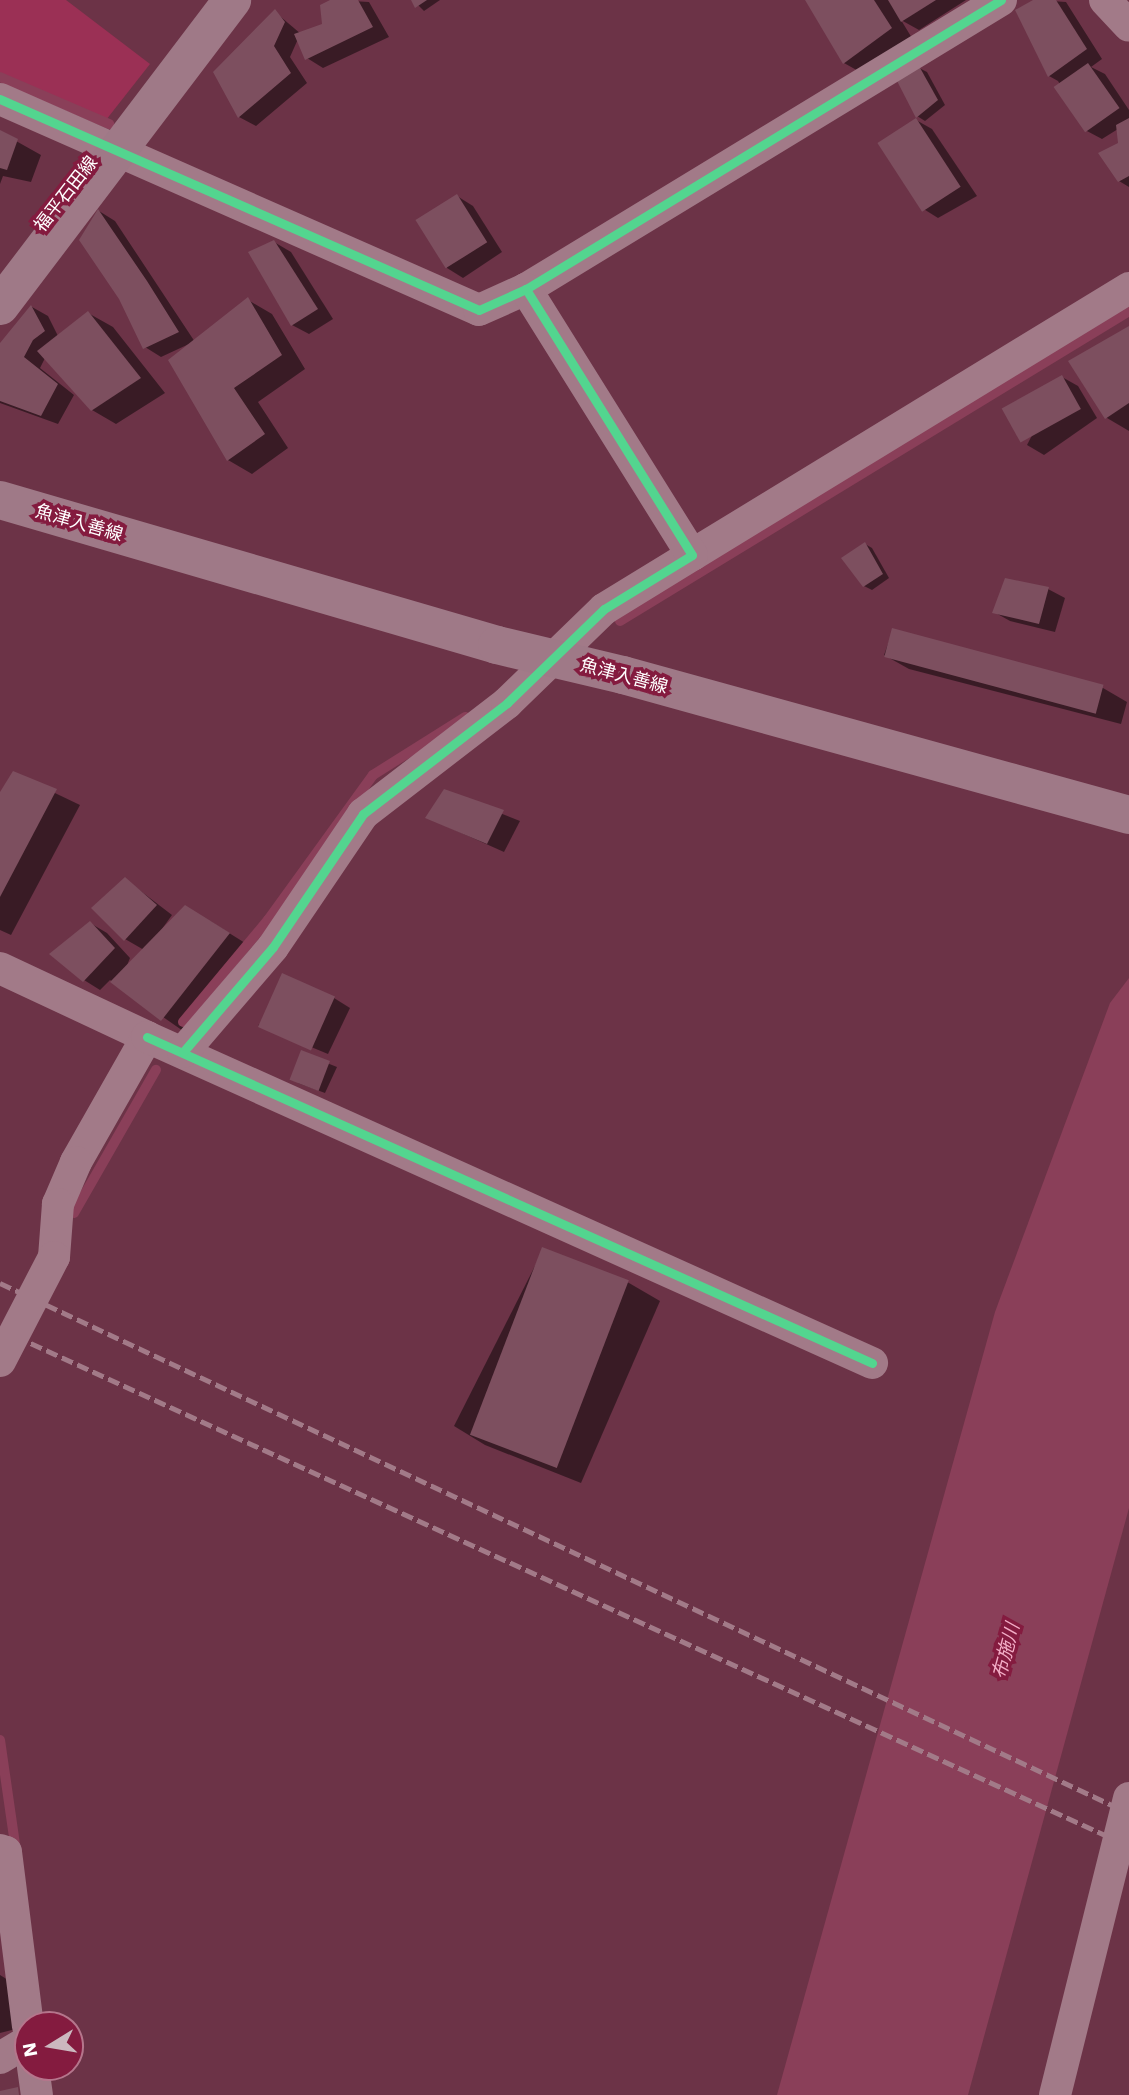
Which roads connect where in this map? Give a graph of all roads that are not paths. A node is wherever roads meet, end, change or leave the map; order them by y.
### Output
1 (232, 0) edge
2 (1105, 0) edge
3 (990, 3) edge
4 (1129, 26) edge
5 (0, 99) edge
6 (121, 149) junction
7 (1129, 288) edge
8 (526, 289) junction
9 (0, 306) edge
10 (0, 499) edge
11 (692, 555) junction
12 (1129, 815) edge
13 (0, 968) edge
14 (147, 1037) junction
15 (183, 1052) junction
16 (0, 1361) edge
17 (872, 1363) dead end
18 (1129, 1798) edge
19 (0, 1850) edge
20 (26, 2011) edge
21 (1055, 2095) edge

1 - 6 main road, 福平石田線
2 - 4 street
3 - 8 street
5 - 6 street
6 - 8 street
6 - 9 main road, 福平石田線
7 - 11 street
8 - 11 street
10 - 12 main road, 魚津入善線, bridge
11 - 15 street
13 - 14 street
14 - 15 street
14 - 16 street
15 - 17 street
18 - 21 street
19 - 20 street

